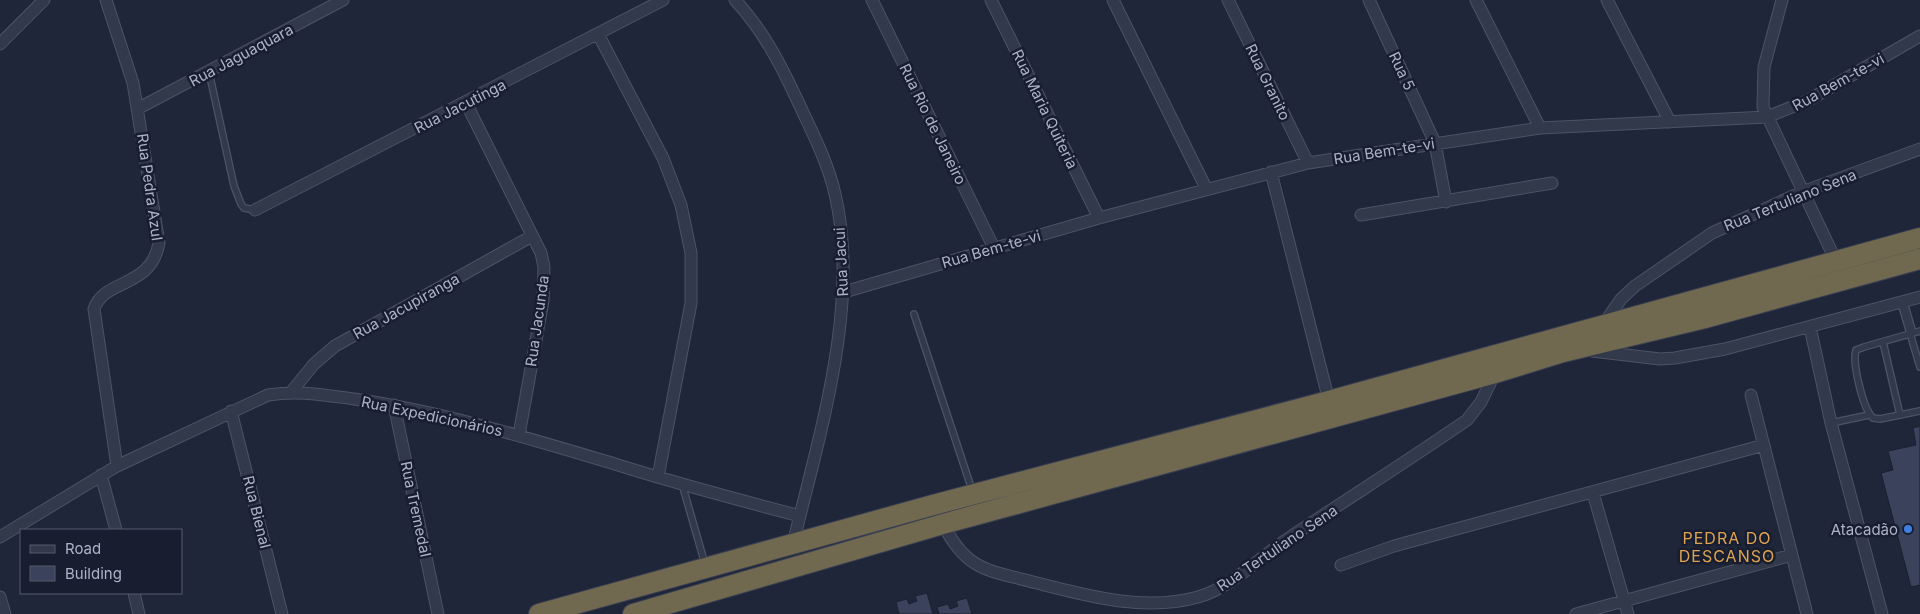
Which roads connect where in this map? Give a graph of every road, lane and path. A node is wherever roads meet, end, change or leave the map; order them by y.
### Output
1 (44, 0) edge
2 (106, 0) edge
3 (343, 0) edge
4 (663, 0) edge
5 (735, 0) edge
6 (872, 0) edge
7 (991, 0) edge
8 (1113, 0) edge
9 (1228, 0) edge
10 (1368, 0) edge
11 (1476, 0) edge
12 (1607, 0) edge
13 (1782, 0) edge
14 (598, 34) junction
15 (1920, 36) edge
16 (0, 44) edge
17 (209, 72) junction
18 (466, 103) junction
19 (139, 108) junction
20 (1767, 117) junction
21 (1670, 122) junction
22 (1540, 128) junction
23 (1435, 143) junction
24 (1920, 149) edge
25 (1308, 163) junction
26 (1271, 172) junction
27 (1552, 183) dead end
28 (1206, 188) junction
29 (1802, 192) junction
30 (1446, 202) junction
31 (256, 210) joint
32 (1361, 215) dead end
33 (1099, 218) junction
34 (532, 236) junction
35 (1920, 238) edge
36 (994, 248) junction
37 (1920, 259) edge
38 (1836, 261) junction
39 (844, 292) junction
40 (1920, 297) edge
41 (1902, 302) junction
42 (914, 314) dead end
43 (1604, 325) junction
44 (1810, 327) junction
45 (1914, 333) edge
46 (1883, 342) junction
47 (1563, 352) junction
48 (1920, 367) edge
49 (1495, 373) junction
50 (292, 391) junction
51 (1751, 396) dead end
52 (1330, 401) junction
53 (394, 405) junction
54 (1920, 410) edge
55 (231, 411) junction
56 (1869, 414) junction
57 (1900, 415) junction
58 (1831, 422) junction
59 (519, 435) junction
60 (1764, 445) junction
61 (118, 466) junction
62 (101, 475) junction
63 (658, 478) junction
64 (682, 484) junction
65 (1593, 493) junction
66 (974, 494) junction
67 (800, 516) junction
68 (943, 524) junction
69 (116, 529) edge
70 (0, 537) edge
71 (793, 544) junction
72 (1792, 555) junction
73 (1341, 565) dead end
74 (707, 569) junction
75 (630, 590) junction
76 (134, 594) edge
77 (0, 597) edge
78 (1625, 601) junction
79 (4, 614) edge
80 (140, 614) edge
81 (282, 614) edge
82 (438, 614) edge
83 (539, 614) edge
84 (635, 614) edge
85 (1576, 614) edge
86 (1628, 614) edge
87 (1807, 614) edge
88 (1882, 614) edge

1 - 16 street
2 - 19 street, Rua Pedra Azul
3 - 17 street, Rua Jaguaquara
4 - 14 street, Rua Jacutinga
5 - 39 street, Rua Jacui
6 - 36 street, Rua Rio de Janeiro
7 - 33 street, Rua Maria Quiteria
8 - 28 street
9 - 25 street, Rua Granito
10 - 23 street, Rua 5
11 - 22 street
12 - 21 street
13 - 20 street
14 - 18 street, Rua Jacutinga
14 - 63 street
15 - 20 street, Rua Bem-te-vi
17 - 19 street, Rua Jaguaquara
17 - 31 lane
18 - 31 street, Rua Jacutinga
18 - 34 street, Rua Jacunda
19 - 61 street, Rua Pedra Azul
20 - 21 street, Rua Bem-te-vi
20 - 29 street
21 - 22 street, Rua Bem-te-vi
22 - 23 street, Rua Bem-te-vi
23 - 25 street, Rua Bem-te-vi
23 - 30 street, Rua 5
24 - 29 street, Rua Tertuliano Sena
25 - 26 street, Rua Bem-te-vi
26 - 28 street, Rua Bem-te-vi
26 - 52 street
27 - 30 street
28 - 33 street, Rua Bem-te-vi
29 - 38 street
29 - 43 street, Rua Tertuliano Sena
30 - 32 street
33 - 36 street, Rua Bem-te-vi
34 - 50 street, Rua Jacupiranga
34 - 59 street, Rua Jacunda
35 - 38 highway
36 - 39 street, Rua Bem-te-vi
37 - 47 highway
38 - 43 highway
39 - 67 street, Rua Jacui
40 - 41 street
41 - 44 street
41 - 45 lane
42 - 66 lane
43 - 52 highway
44 - 47 street
44 - 58 street
45 - 46 lane
45 - 48 lane
46 - 56 lane
46 - 57 lane
47 - 49 highway
49 - 68 highway
49 - 68 street, Rua Tertuliano Sena
50 - 53 street, Rua Expedicionários
50 - 55 street, Rua Expedicionários
51 - 60 street
52 - 66 highway
53 - 59 street, Rua Expedicionários
53 - 82 street, Rua Tremedal
54 - 57 lane
55 - 61 street, Rua Expedicionários
55 - 81 street, Rua Bienal
56 - 57 lane
56 - 58 lane
58 - 88 street
59 - 63 street, Rua Expedicionários
60 - 65 street
60 - 72 street
61 - 62 street, Rua Expedicionários
62 - 69 street
62 - 70 street, Rua Expedicionários
63 - 64 street, Rua Expedicionários
64 - 67 street, Rua Expedicionários
64 - 74 lane
65 - 73 street
65 - 78 street
66 - 71 highway
67 - 71 street, Rua Jacui
68 - 84 highway
71 - 74 highway
72 - 78 street
72 - 87 street
74 - 75 highway
75 - 83 highway
75 - 84 street
76 - 80 street
77 - 79 street
78 - 85 street
78 - 86 street

